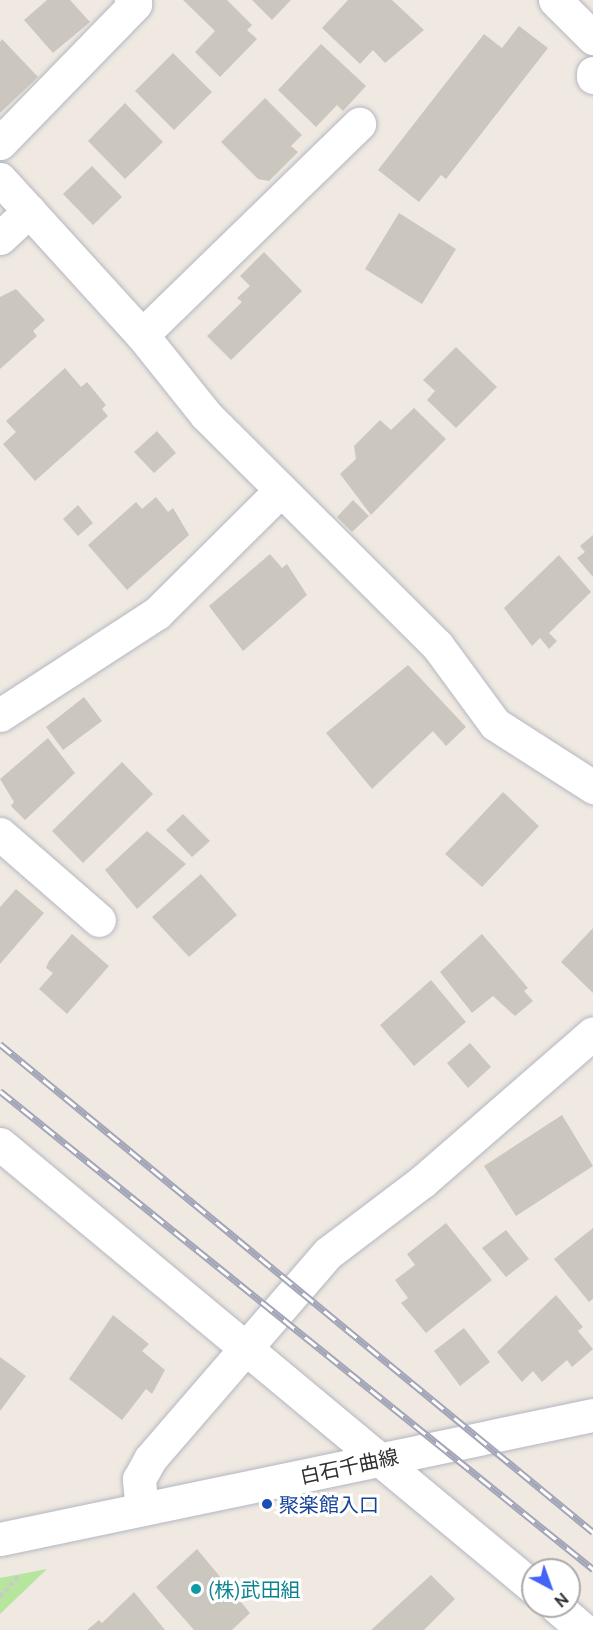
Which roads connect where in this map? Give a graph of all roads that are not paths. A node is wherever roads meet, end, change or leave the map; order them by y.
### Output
1 (131, 0) edge
2 (555, 0) edge
3 (593, 38) edge
4 (359, 124) dead end
5 (0, 143) edge
6 (0, 179) edge
7 (29, 211) junction
8 (0, 238) edge
9 (142, 335) junction
10 (279, 492) junction
11 (0, 714) edge
12 (593, 787) edge
13 (0, 834) edge
14 (99, 920) dead end
15 (593, 1033) edge
16 (0, 1144) edge
17 (244, 1345) junction
18 (593, 1415) edge
19 (382, 1460) junction
20 (142, 1509) junction
21 (0, 1539) edge
22 (521, 1577) edge
23 (570, 1618) edge
24 (584, 1630) edge

1 - 5 street
2 - 3 street
4 - 9 street
6 - 7 street
7 - 8 street
7 - 9 street
9 - 10 street
10 - 11 street
10 - 12 street
13 - 14 street
15 - 17 street
16 - 17 street
17 - 19 street
17 - 20 street
18 - 19 street, 白石千曲線
19 - 20 street, 白石千曲線
19 - 22 street
20 - 21 street, 白石千曲線
23 - 24 street

